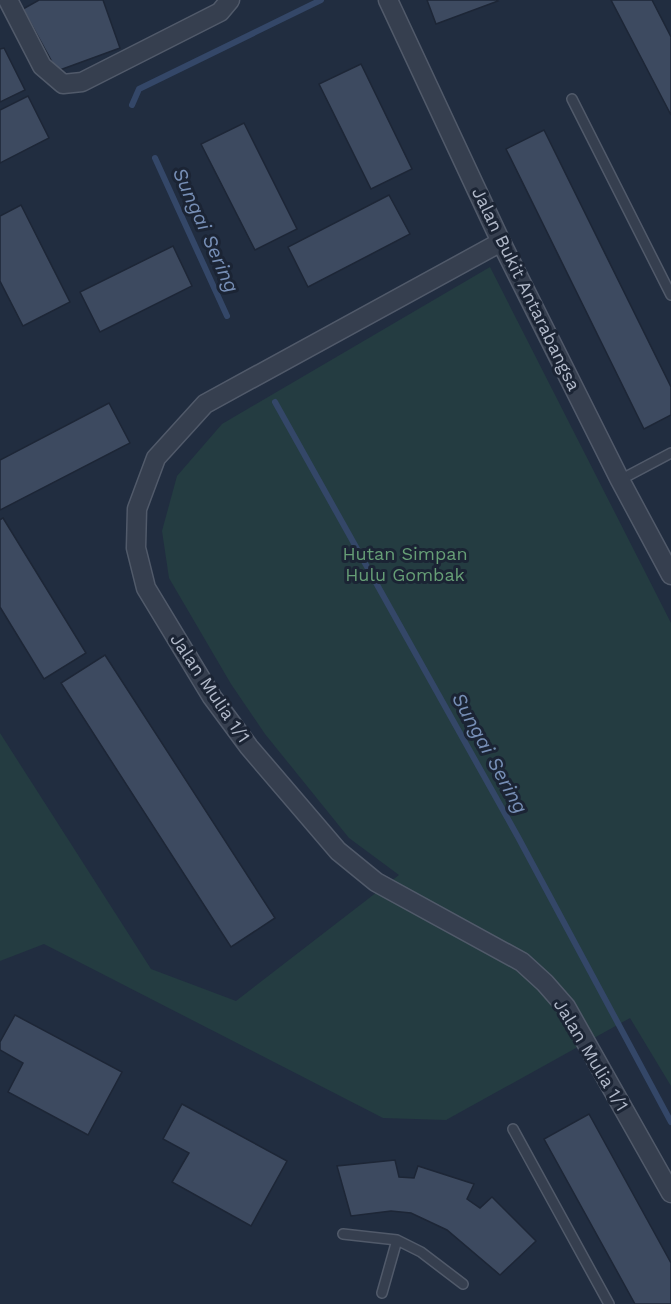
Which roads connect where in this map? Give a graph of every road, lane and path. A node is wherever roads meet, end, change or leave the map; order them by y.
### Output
1 (8, 0) edge
2 (230, 0) edge
3 (388, 0) edge
4 (572, 99) dead end
5 (501, 242) junction
6 (671, 295) edge
7 (671, 453) edge
8 (620, 480) junction
9 (671, 575) edge
10 (513, 1128) dead end
11 (671, 1193) edge
12 (343, 1234) dead end
13 (397, 1240) junction
14 (463, 1284) dead end
15 (382, 1293) dead end
16 (609, 1304) edge

1 - 2 street
3 - 5 street, Jalan Bukit Antarabangsa
4 - 6 lane
5 - 8 street, Jalan Bukit Antarabangsa
5 - 11 street, Jalan Mulia 1/1
7 - 8 lane
8 - 9 street, Jalan Bukit Antarabangsa
10 - 16 lane
12 - 13 lane
13 - 14 lane
13 - 15 lane

